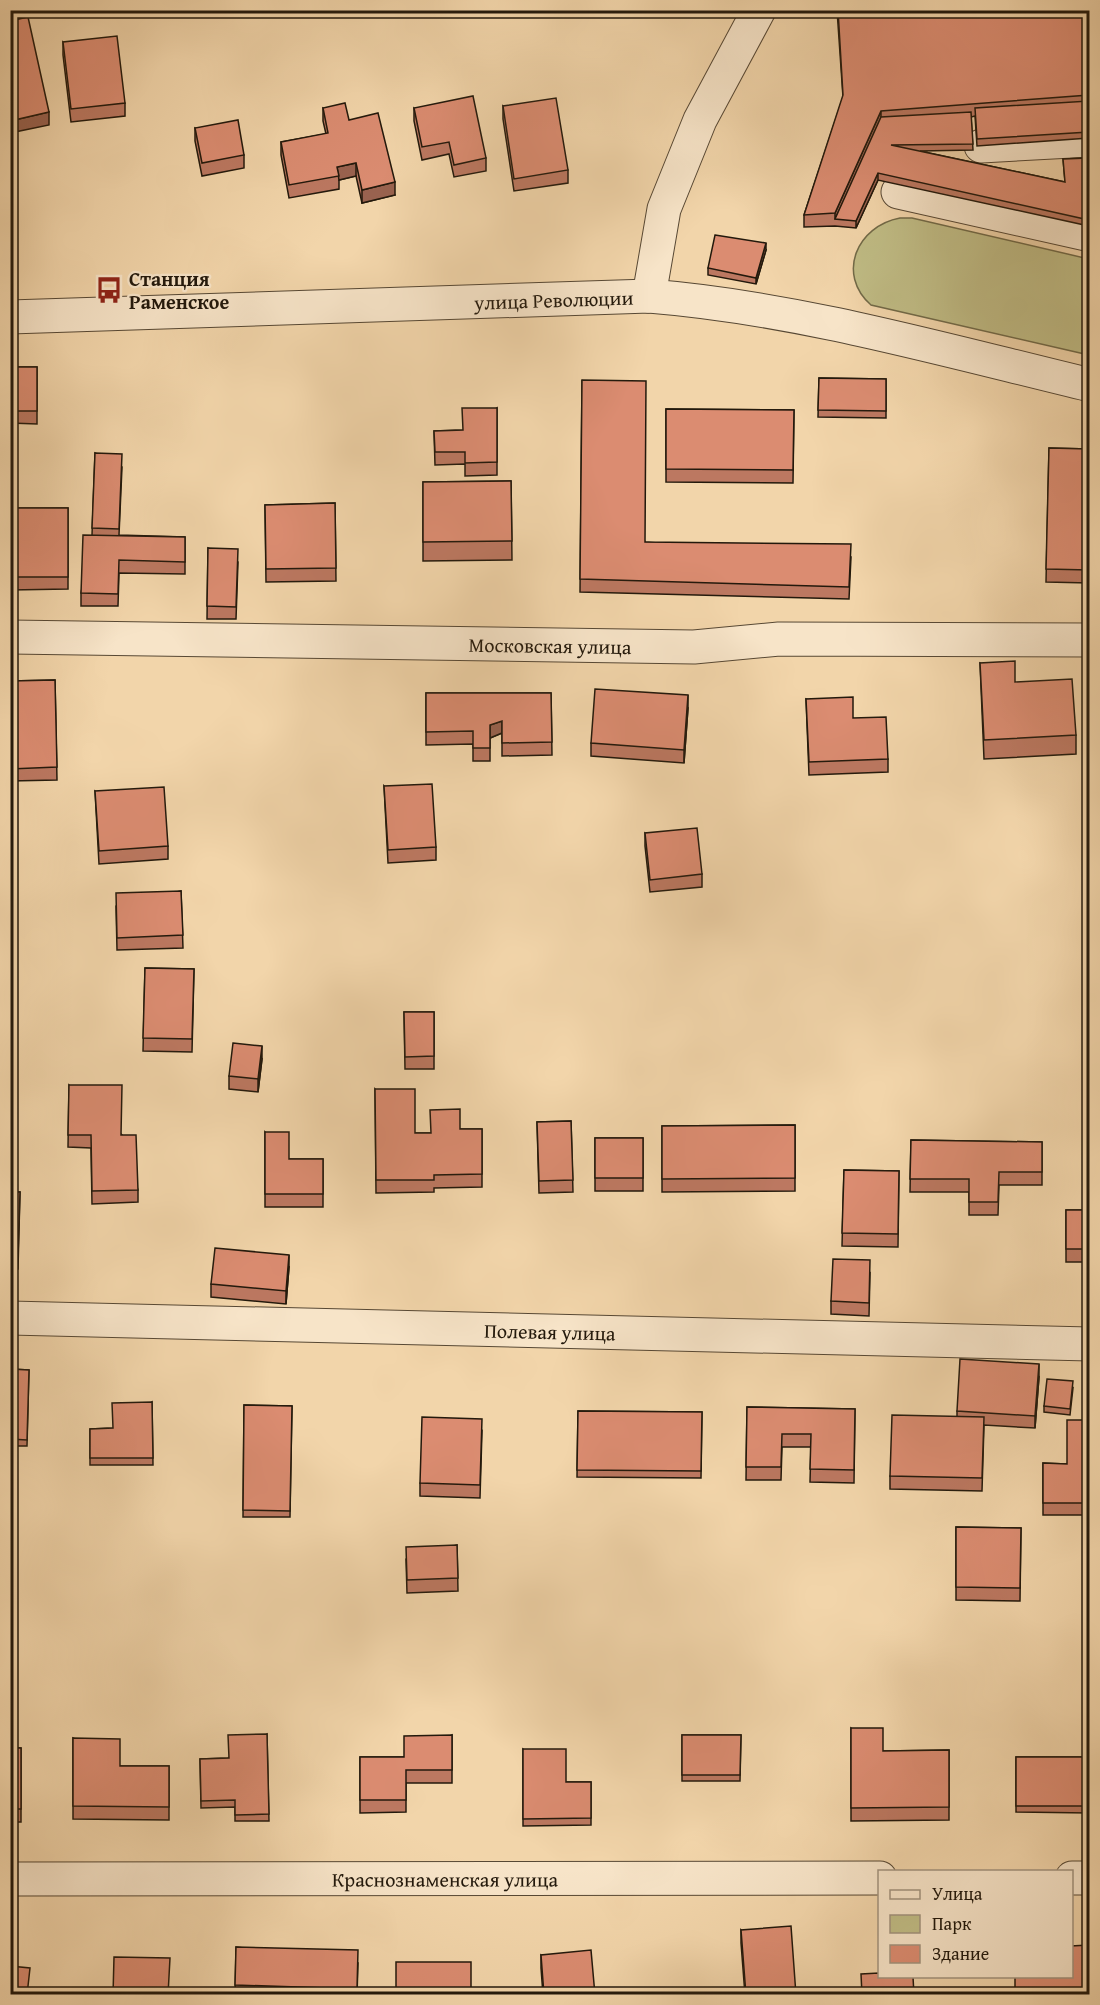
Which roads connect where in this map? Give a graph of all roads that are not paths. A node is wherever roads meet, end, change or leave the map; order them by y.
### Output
1 (759, 10) edge
2 (1089, 140) edge
3 (981, 146) edge
4 (898, 192) dead end
5 (1089, 236) edge
6 (649, 296) junction
7 (10, 317) edge
8 (1089, 385) edge
9 (10, 637) edge
10 (1089, 640) edge
11 (10, 1318) edge
12 (1089, 1344) edge
13 (878, 1878) edge
14 (1073, 1878) edge
15 (1089, 1878) edge
16 (10, 1879) edge

1 - 6 street
2 - 3 street
4 - 5 street
6 - 7 street, улица Революции
6 - 8 street, улица Революции
9 - 10 street, Московская улица
11 - 12 street, Полевая улица
13 - 16 street, Краснознаменская улица
14 - 15 street

